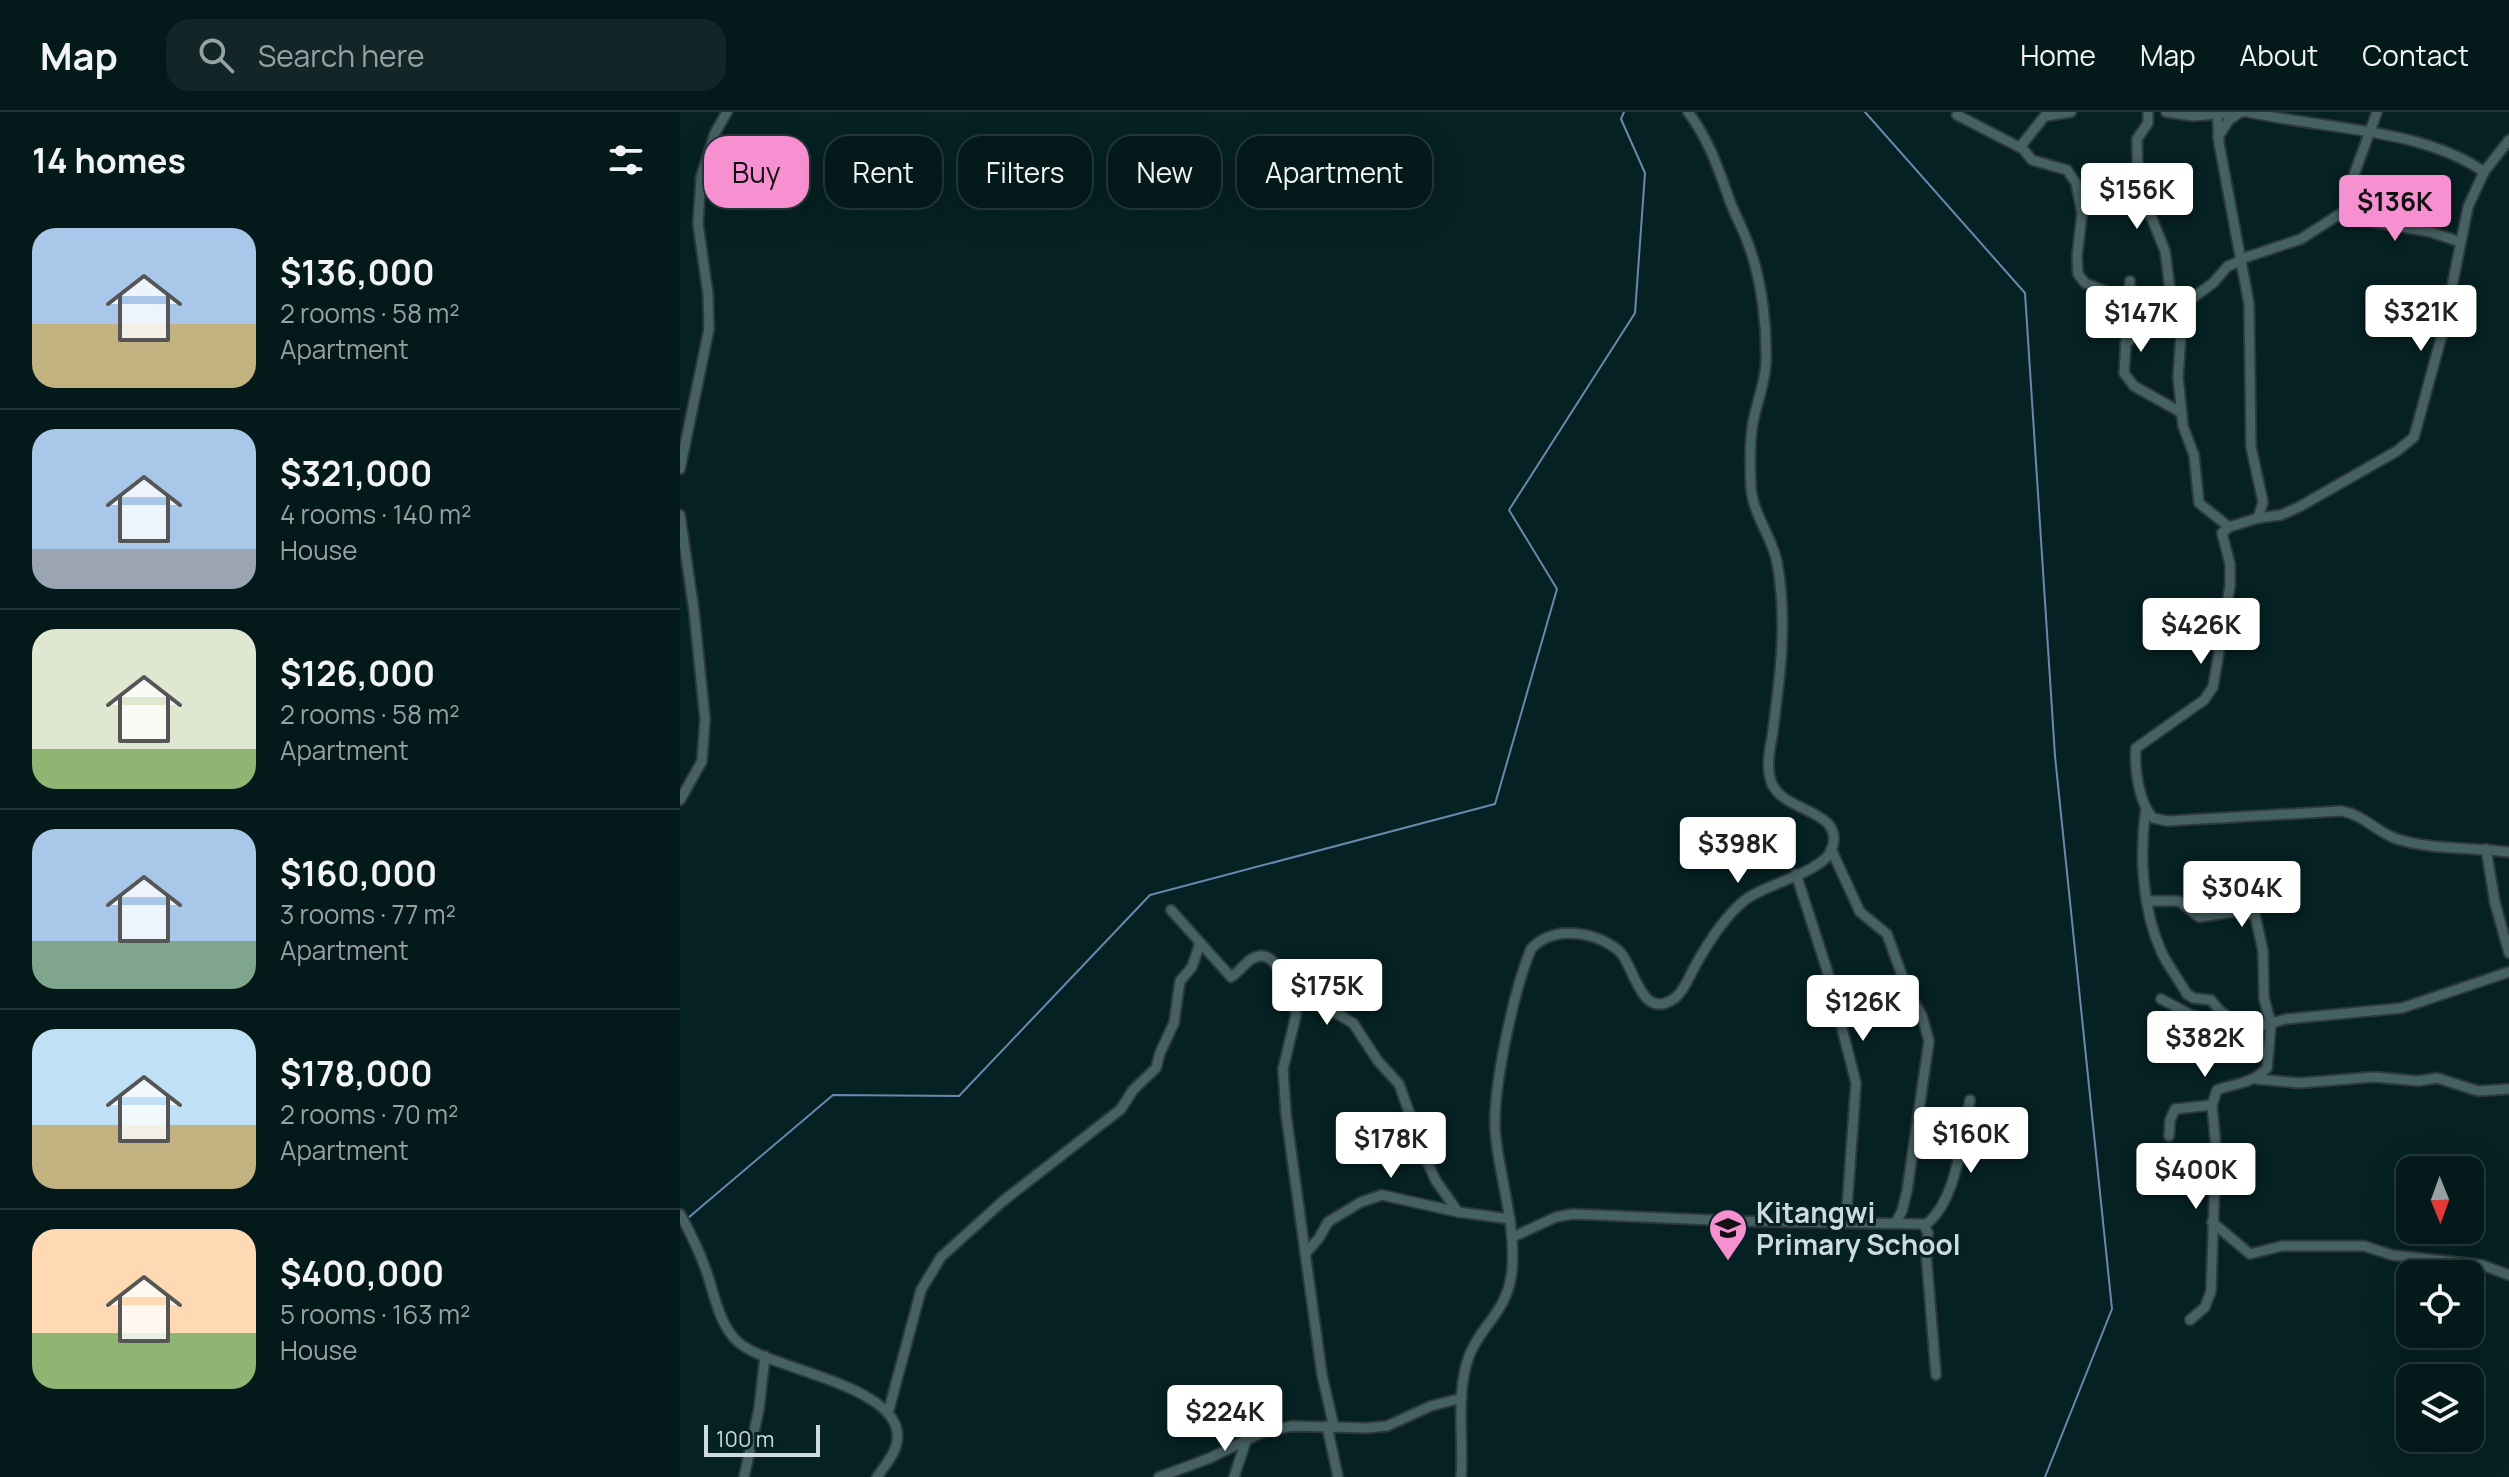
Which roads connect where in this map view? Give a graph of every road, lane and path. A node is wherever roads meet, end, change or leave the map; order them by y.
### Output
1 (727, 112) edge
2 (1688, 112) edge
3 (2071, 112) edge
4 (2148, 112) edge
5 (2166, 112) edge
6 (2217, 112) edge
7 (2244, 112) edge
8 (2377, 112) edge
9 (2047, 114) edge
10 (1957, 115) dead end
11 (2370, 132) junction
12 (2218, 137) junction
13 (2509, 140) edge
14 (2020, 147) junction
15 (2484, 172) junction
16 (2337, 216) junction
17 (2460, 242) junction
18 (2241, 260) junction
19 (2130, 281) dead end
20 (2129, 308) junction
21 (2125, 344) junction
22 (2182, 413) junction
23 (680, 469) edge
24 (680, 515) edge
25 (2258, 518) junction
26 (2229, 527) junction
27 (680, 800) edge
28 (2146, 808) junction
29 (1831, 849) junction
30 (2486, 849) junction
31 (2509, 852) edge
32 (1796, 874) junction
33 (2147, 901) junction
34 (1171, 910) dead end
35 (2504, 921) edge
36 (1200, 943) junction
37 (2509, 953) edge
38 (2509, 972) edge
39 (1295, 995) junction
40 (2161, 999) dead end
41 (2271, 1024) junction
42 (2247, 1031) junction
43 (2256, 1079) junction
44 (2509, 1089) edge
45 (1970, 1100) dead end
46 (2212, 1105) junction
47 (2169, 1136) dead end
48 (1458, 1212) junction
49 (680, 1214) edge
50 (1510, 1219) junction
51 (1846, 1221) junction
52 (1896, 1222) junction
53 (2212, 1222) junction
54 (1925, 1225) junction
55 (1513, 1237) junction
56 (1305, 1254) junction
57 (2509, 1275) edge
58 (2190, 1320) dead end
59 (765, 1356) junction
60 (1936, 1375) dead end
61 (1462, 1398) junction
62 (888, 1413) junction
63 (1331, 1426) junction
64 (1247, 1438) junction
65 (744, 1477) edge
66 (877, 1477) edge
67 (1159, 1477) edge
68 (1234, 1477) edge
69 (1338, 1477) edge
70 (1461, 1477) edge

1 - 23 street
2 - 29 street
3 - 9 street
4 - 21 street
5 - 6 street
6 - 7 street
6 - 12 street
7 - 11 street
7 - 12 street
8 - 11 street
9 - 14 street
10 - 14 street
11 - 15 street
11 - 16 street
12 - 18 street
13 - 15 street
14 - 20 street
15 - 17 street
16 - 17 street
16 - 18 street
17 - 25 street
18 - 22 street
18 - 25 street
19 - 20 street
20 - 21 street
21 - 22 street
22 - 26 street
24 - 27 street
25 - 26 street
26 - 28 street
28 - 30 street
28 - 33 street
29 - 32 street
29 - 52 street
30 - 31 street
30 - 35 street
32 - 50 street
32 - 51 street
33 - 41 street
33 - 42 street
34 - 36 street
35 - 37 street
36 - 39 street
36 - 62 street
38 - 41 street
39 - 48 street
39 - 56 street
40 - 42 street
41 - 42 street
41 - 43 street
43 - 44 street
43 - 46 street
45 - 54 street
46 - 47 street
46 - 53 street
48 - 50 street
48 - 56 street
49 - 59 street
50 - 55 street
51 - 52 street
51 - 55 street
52 - 54 street
53 - 57 street
53 - 58 street
54 - 60 street
55 - 61 street
56 - 63 street
59 - 62 street
59 - 65 street
61 - 63 street
61 - 70 street
62 - 66 street
63 - 64 street
63 - 69 street
64 - 67 street
64 - 68 street

